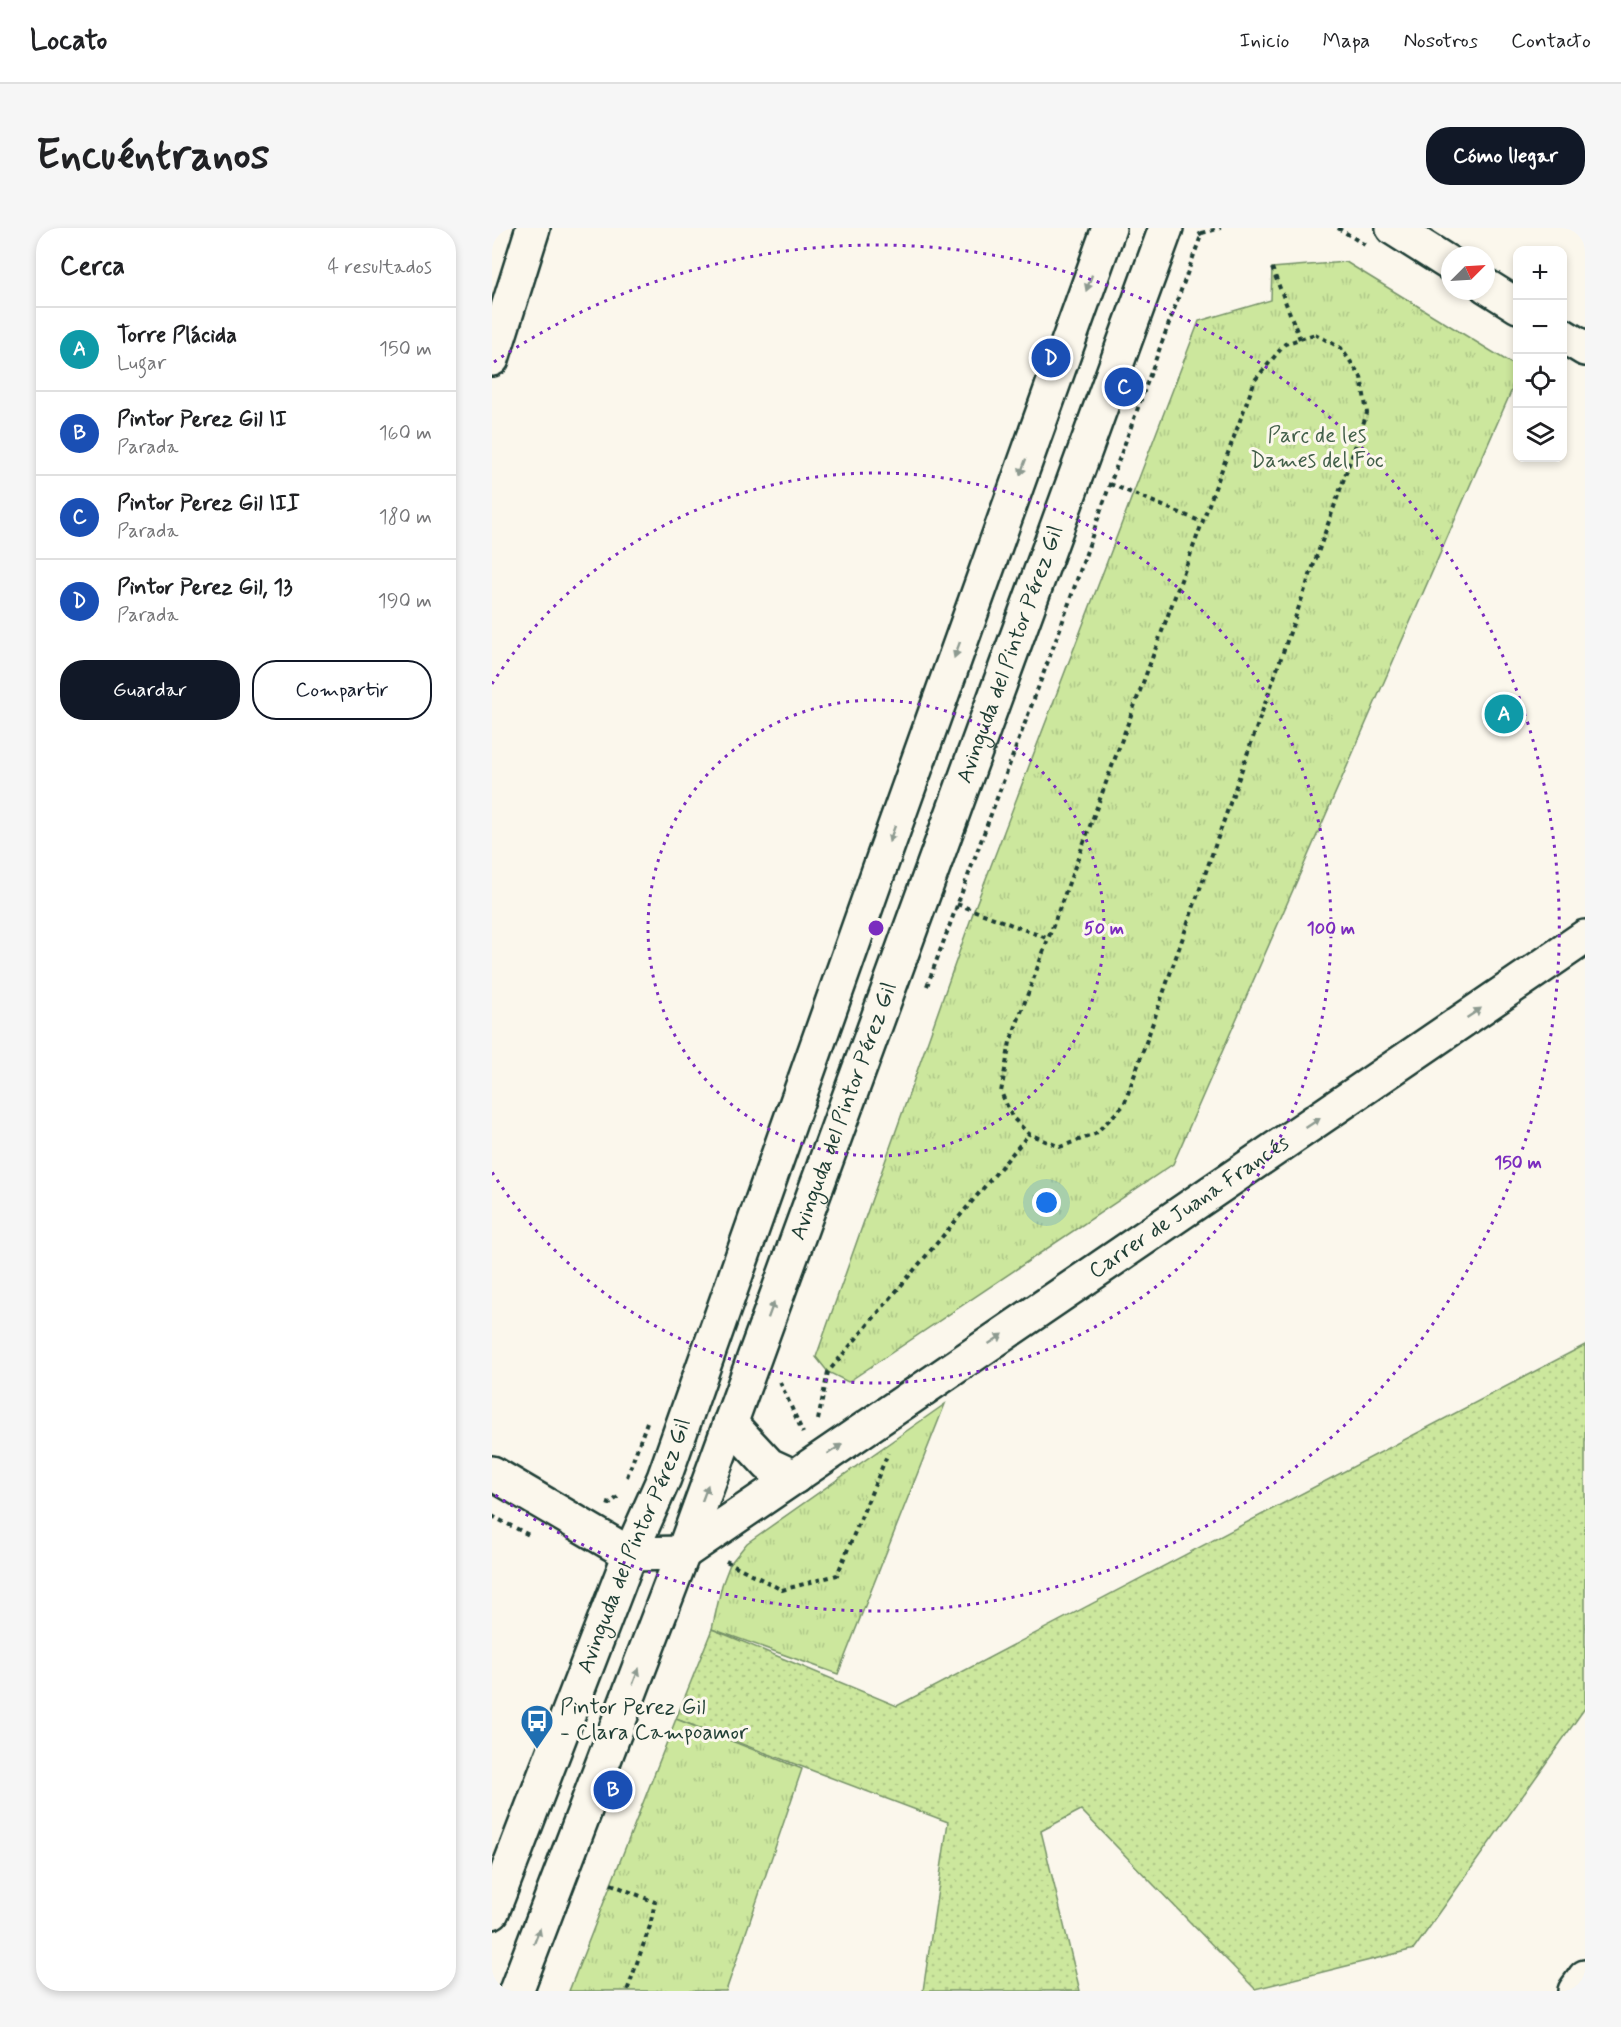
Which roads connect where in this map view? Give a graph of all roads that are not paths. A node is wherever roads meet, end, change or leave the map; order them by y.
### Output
1 (533, 228) edge
2 (1109, 228) edge
3 (1393, 228) edge
4 (1179, 233) edge
5 (1441, 258) edge
6 (1495, 292) edge
7 (1513, 303) edge
8 (1567, 338) edge
9 (1585, 349) edge
10 (492, 359) edge
11 (1585, 937) edge
12 (730, 1424) junction
13 (492, 1473) edge
14 (795, 1477) junction
15 (683, 1553) junction
16 (630, 1554) junction
17 (492, 1912) edge
18 (1585, 1977) edge
19 (516, 1991) edge
20 (1575, 1991) edge

1 - 10 main road
2 -> 16 main road, Avinguda del Pintor Pérez Gil
3 - 5 main road
12 -> 4 main road, Avinguda del Pintor Pérez Gil
6 - 7 main road
8 - 9 main road
14 -> 11 main road, Carrer de Juana Francés
12 - 14 main road
15 -> 12 main road, Avinguda del Pintor Pérez Gil
13 - 16 main road
14 - 15 main road, Carrer de Juana Francés
15 - 16 main road
19 -> 15 main road, Avinguda del Pintor Pérez Gil
16 - 17 main road, Avinguda del Pintor Pérez Gil
18 - 20 main road

